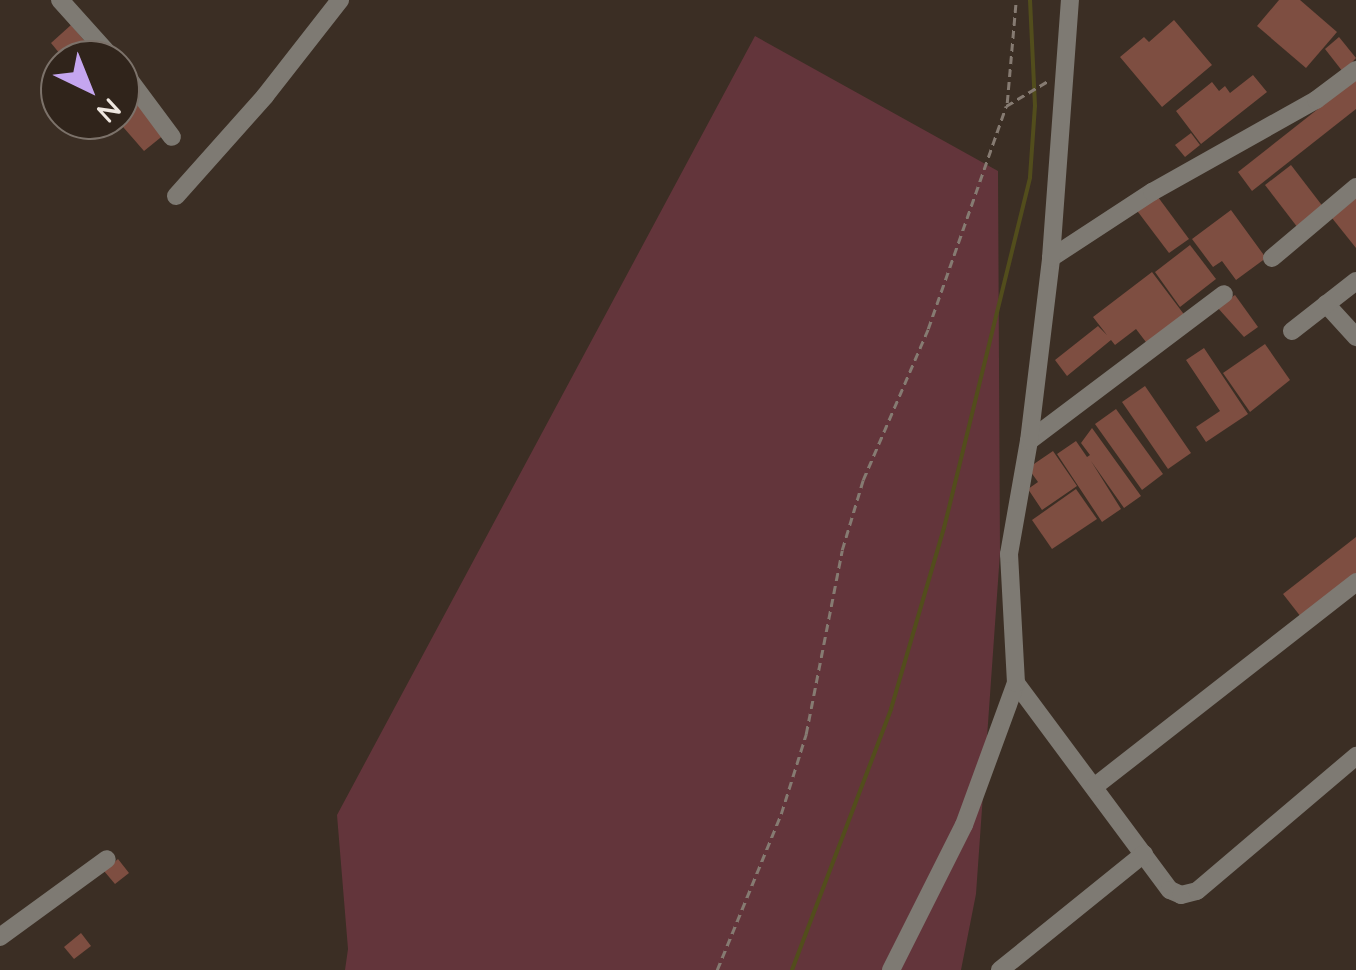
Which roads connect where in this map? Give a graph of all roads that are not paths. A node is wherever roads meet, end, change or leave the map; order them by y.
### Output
1 (60, 0) edge
2 (340, 0) edge
3 (1070, 0) edge
4 (96, 40) edge
5 (1356, 70) edge
6 (140, 94) edge
7 (172, 137) dead end
8 (1356, 187) edge
9 (176, 196) dead end
10 (1050, 258) junction
11 (1272, 258) dead end
12 (1356, 281) edge
13 (1224, 294) dead end
14 (1326, 304) junction
15 (1292, 330) dead end
16 (1356, 336) edge
17 (1029, 441) junction
18 (1356, 582) edge
19 (1016, 683) junction
20 (1356, 756) edge
21 (1094, 787) junction
22 (1144, 854) junction
23 (107, 859) dead end
24 (0, 937) edge
25 (891, 970) edge
26 (1000, 970) edge

1 - 4 street
2 - 9 street
3 - 10 street
5 - 10 street
6 - 7 street
8 - 11 street
10 - 17 street
12 - 14 street
13 - 17 street
14 - 15 street
14 - 16 street
17 - 19 street
18 - 21 street
19 - 21 street
19 - 25 street
20 - 22 street
21 - 22 street
22 - 26 street
23 - 24 street

